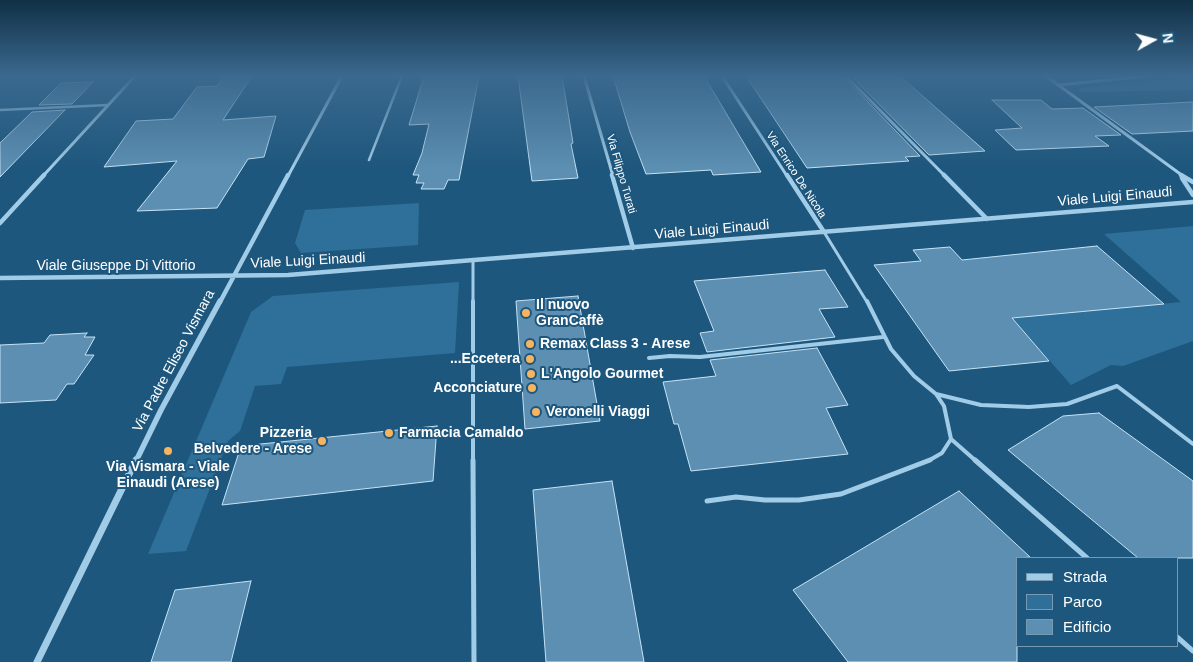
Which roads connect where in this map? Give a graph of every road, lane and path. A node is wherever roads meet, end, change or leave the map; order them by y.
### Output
1 (67, 107) edge
2 (106, 107) edge
3 (325, 107) edge
4 (390, 107) edge
5 (593, 107) edge
6 (742, 107) edge
7 (876, 107) edge
8 (1088, 107) edge
9 (0, 110) edge
10 (370, 160) dead end
11 (1176, 172) junction
12 (1193, 182) edge
13 (1193, 195) edge
14 (1193, 202) edge
15 (987, 219) junction
16 (0, 222) edge
17 (824, 232) junction
18 (633, 248) junction
19 (473, 262) junction
20 (232, 277) junction
21 (0, 278) edge
22 (884, 337) junction
23 (649, 358) dead end
24 (936, 394) junction
25 (951, 438) junction
26 (1193, 444) edge
27 (707, 501) dead end
28 (1086, 557) edge
29 (1178, 638) edge
30 (1193, 651) edge
31 (37, 662) edge
32 (474, 662) edge

1 - 9 lane
2 - 16 street
3 - 20 street, Via Padre Eliseo Vismara
4 - 10 lane
5 - 18 street, Via Filippo Turati
6 - 17 street, Via Enrico De Nicola
7 - 15 street
8 - 11 street
11 - 12 street
11 - 13 street
14 - 15 street, Viale Luigi Einaudi
15 - 17 street, Viale Luigi Einaudi
17 - 18 street, Viale Luigi Einaudi
17 - 22 lane
18 - 19 street, Viale Luigi Einaudi
19 - 20 street, Viale Luigi Einaudi
19 - 32 lane
20 - 21 street, Viale Giuseppe Di Vittorio
20 - 31 street, Via Padre Eliseo Vismara
22 - 23 lane
22 - 24 lane
24 - 25 lane
24 - 26 lane
25 - 27 lane
25 - 28 lane
29 - 30 lane

